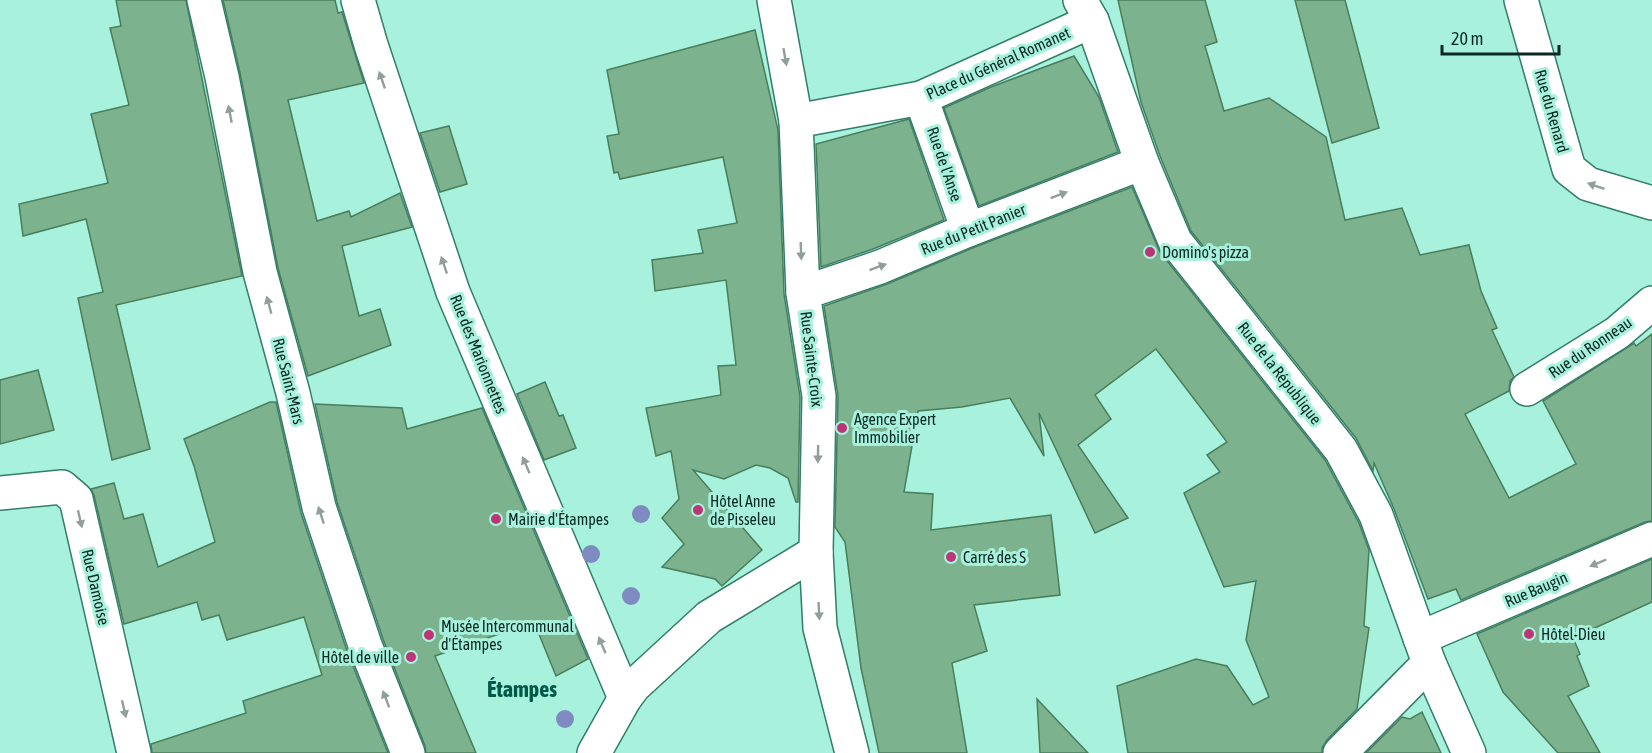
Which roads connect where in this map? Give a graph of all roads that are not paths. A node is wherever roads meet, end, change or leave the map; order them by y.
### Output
1 (204, 0) edge
2 (358, 0) edge
3 (774, 0) edge
4 (1521, 0) edge
5 (1086, 10) edge
6 (921, 98) junction
7 (796, 121) junction
8 (1142, 163) junction
9 (1652, 203) edge
10 (968, 230) junction
11 (803, 293) junction
12 (1652, 303) edge
13 (1527, 389) dead end
14 (0, 493) edge
15 (1652, 539) edge
16 (816, 552) junction
17 (1425, 650) junction
18 (625, 698) junction
19 (134, 753) edge
20 (408, 753) edge
21 (594, 753) edge
22 (852, 753) edge
23 (1340, 753) edge
24 (1469, 753) edge

20 -> 1 street, Rue Saint-Mars
18 -> 2 street, Rue des Marionnettes
3 -> 7 street, Rue Sainte-Croix
9 -> 4 street, Rue du Renard
5 - 6 street, Place du Général Romanet
5 - 8 street, Rue de la République
6 - 7 street, Place du Général Romanet
6 - 10 street, Rue de l'Anse
7 -> 11 street, Rue Sainte-Croix
10 -> 8 street, Rue du Petit Panier
8 - 17 street, Rue de la République
11 -> 10 street, Rue du Petit Panier
11 -> 16 street, Rue Sainte-Croix
12 - 13 street, Rue du Ronneau
14 -> 19 street, Rue Damoise
15 -> 17 street, Rue Baugin
16 - 18 street
16 -> 22 street, Rue Sainte-Croix
17 - 23 street
17 - 24 street, Rue de la République
18 - 21 street

